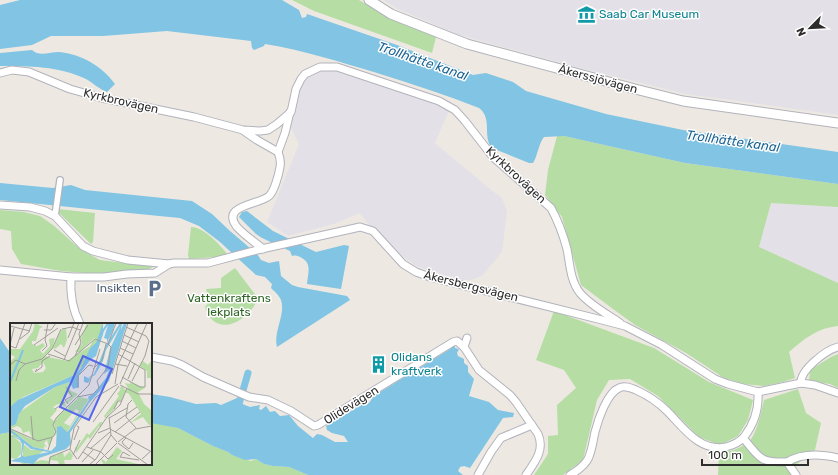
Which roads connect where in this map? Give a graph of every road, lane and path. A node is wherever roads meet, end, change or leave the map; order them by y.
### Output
1 (368, 0) edge
2 (0, 73) edge
3 (290, 112) junction
4 (838, 123) edge
5 (243, 130) junction
6 (278, 152) junction
7 (60, 180) dead end
8 (0, 205) edge
9 (55, 216) junction
10 (260, 250) junction
11 (169, 264) junction
12 (0, 270) edge
13 (71, 277) junction
14 (80, 323) edge
15 (625, 326) junction
16 (467, 338) dead end
17 (464, 347) junction
18 (838, 347) edge
19 (152, 356) edge
20 (801, 383) junction
21 (758, 392) junction
22 (838, 393) edge
23 (532, 425) junction
24 (743, 438) junction
25 (838, 458) edge
26 (787, 462) junction
27 (478, 475) edge
28 (526, 475) edge
29 (570, 475) edge
30 (796, 475) edge

1 - 4 street, Åkerssjövägen
2 - 5 street, Kyrkbrovägen
3 - 5 street, Kyrkbrovägen
3 - 6 street, Kyrkbrovägen
3 - 15 street, Kyrkbrovägen
5 - 6 street, Kyrkbrovägen
6 - 10 street
7 - 9 street
8 - 9 street, Åkersbergsvägen
9 - 11 street, Åkersbergsvägen
10 - 11 street, Åkersbergsvägen
10 - 15 street, Åkersbergsvägen
11 - 13 street
12 - 13 street
13 - 14 street
15 - 21 street, Åkersbergsvägen
16 - 17 street
17 - 19 street, Olidevägen
17 - 23 street
18 - 20 street
20 - 21 street, Åkersbergsvägen
20 - 22 street, Åkersbergsvägen
21 - 24 street
23 - 27 street
23 - 28 street
24 - 26 street
24 - 29 street
25 - 26 street
26 - 30 street

